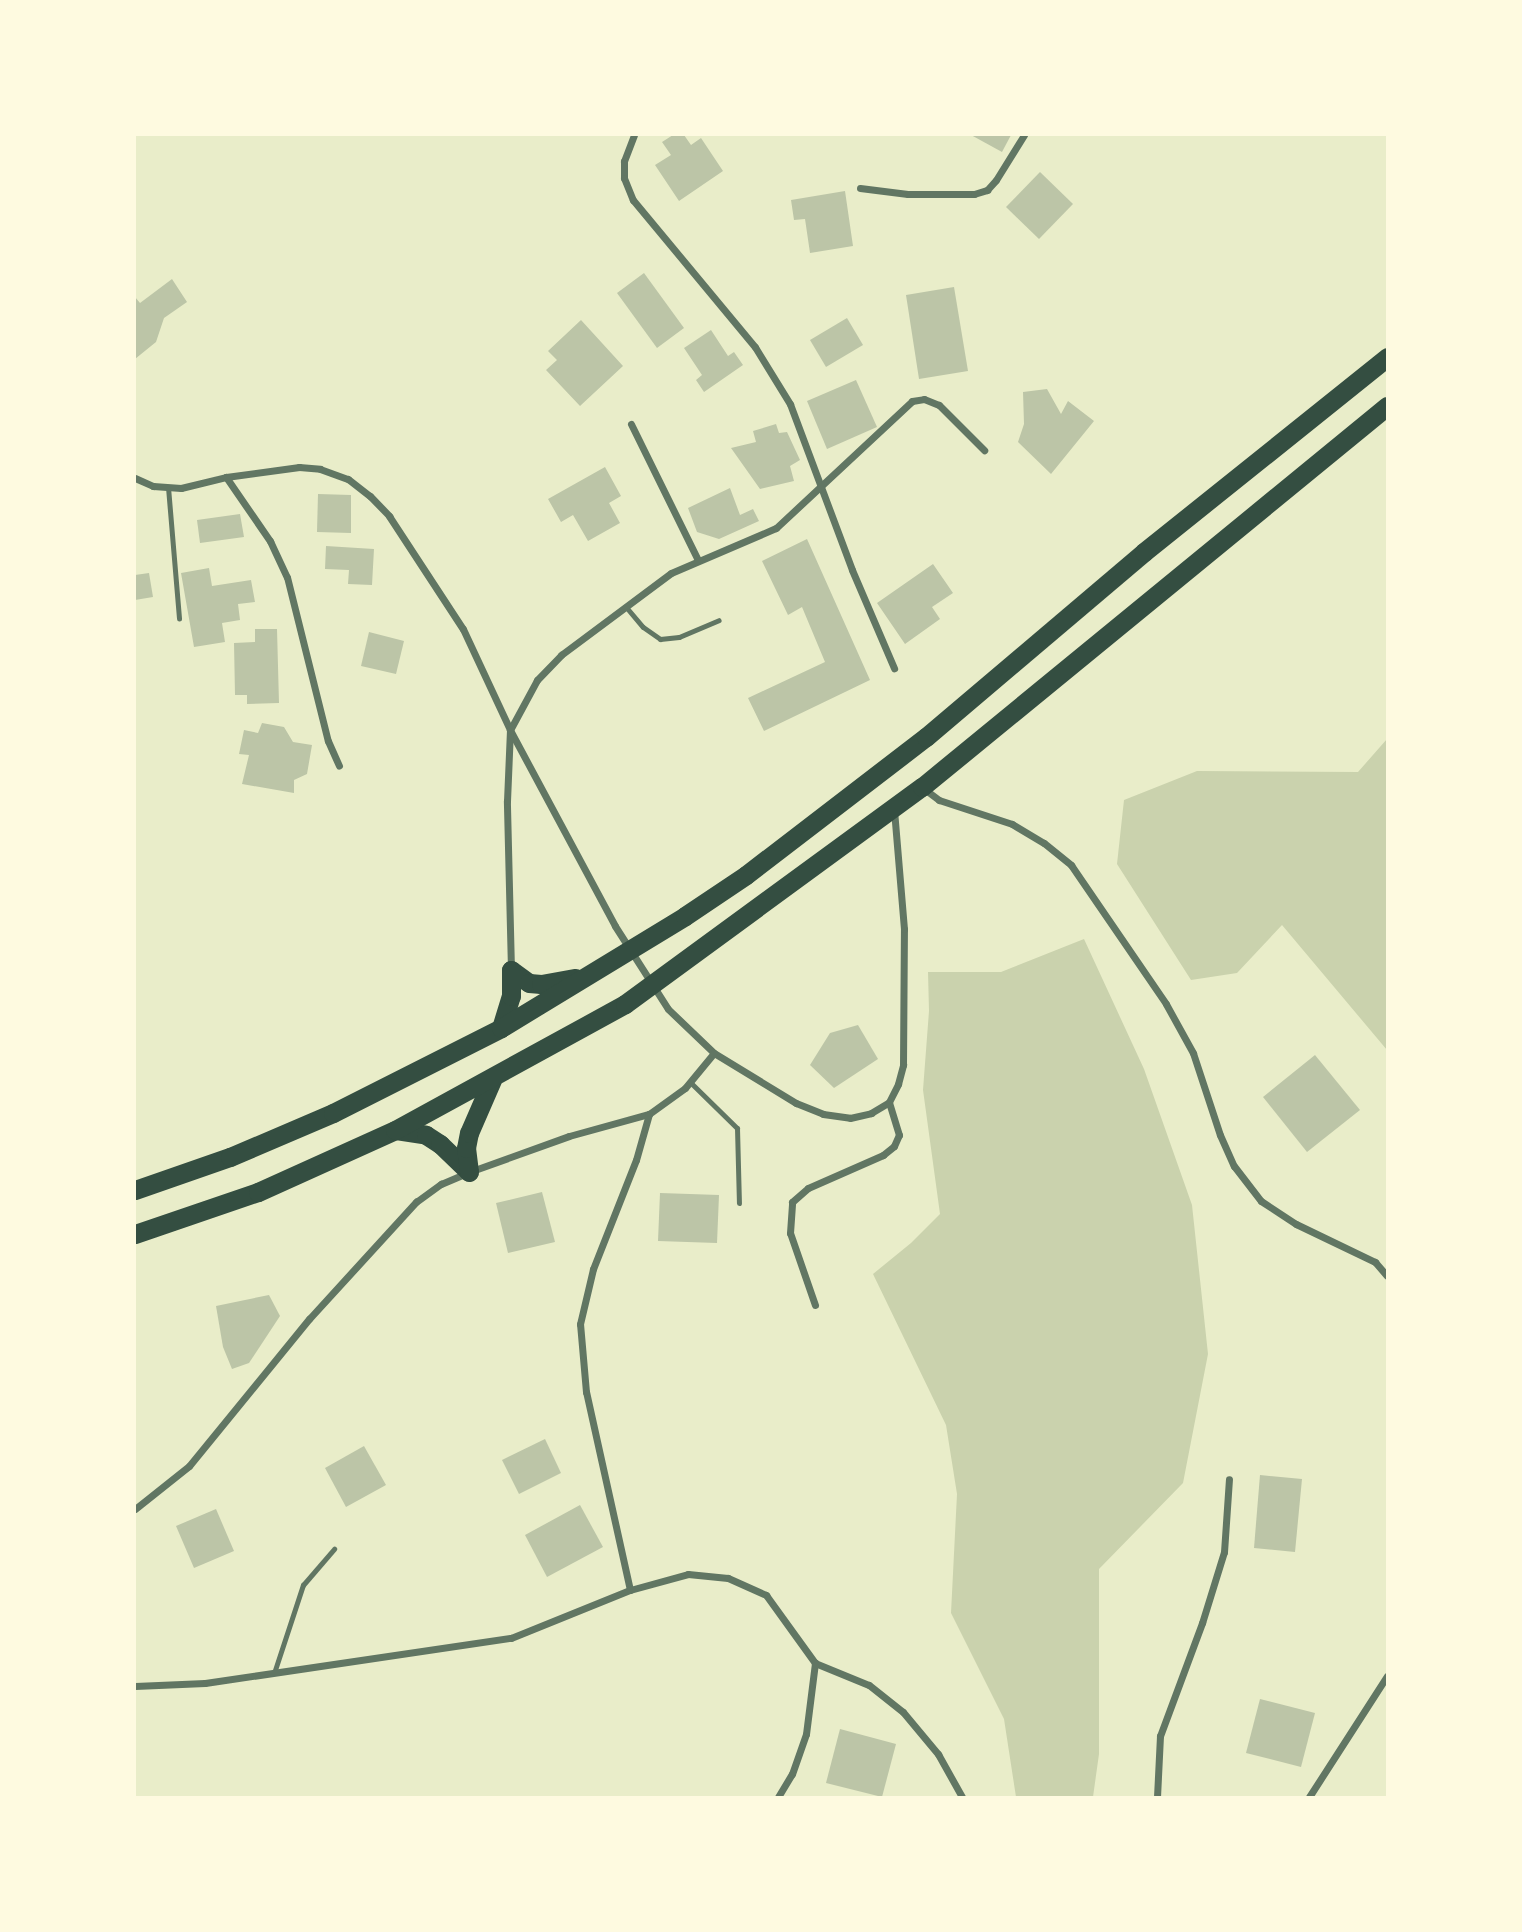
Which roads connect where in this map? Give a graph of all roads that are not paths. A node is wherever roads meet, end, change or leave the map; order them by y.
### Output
1 (634, 135) edge
2 (1024, 135) edge
3 (860, 188) dead end
4 (1387, 357) edge
5 (1387, 406) edge
6 (631, 424) dead end
7 (984, 450) dead end
8 (226, 477) junction
9 (135, 478) edge
10 (820, 485) junction
11 (168, 487) junction
12 (698, 560) junction
13 (626, 607) junction
14 (179, 619) dead end
15 (719, 620) dead end
16 (894, 668) dead end
17 (510, 730) junction
18 (339, 766) dead end
19 (922, 788) junction
20 (894, 808) junction
21 (511, 971) junction
22 (592, 972) junction
23 (501, 1028) junction
24 (714, 1053) junction
25 (492, 1080) junction
26 (690, 1082) junction
27 (889, 1102) junction
28 (649, 1114) junction
29 (395, 1130) junction
30 (469, 1172) junction
31 (135, 1190) edge
32 (739, 1203) dead end
33 (135, 1234) edge
34 (1387, 1276) edge
35 (815, 1305) dead end
36 (1229, 1479) dead end
37 (135, 1509) edge
38 (334, 1549) dead end
39 (631, 1590) junction
40 (815, 1662) junction
41 (274, 1673) junction
42 (1387, 1676) edge
43 (135, 1686) edge
44 (778, 1797) edge
45 (962, 1797) edge
46 (1157, 1797) edge
47 (1308, 1797) edge

1 - 10 street
2 - 3 street
4 - 22 highway
5 - 19 highway
6 - 12 street
7 - 10 street
8 - 11 street
8 - 17 street
8 - 18 street
9 - 11 street
10 - 12 street
10 - 16 street
11 - 14 lane
12 - 13 street
13 - 15 lane
13 - 17 street
17 - 21 street
17 - 24 street
19 - 20 highway
19 - 34 street
20 - 25 highway
20 - 27 street
21 - 22 highway
21 - 23 highway
22 - 23 highway
23 - 31 highway
24 - 26 street
24 - 27 street
25 - 29 highway
25 - 30 highway
26 - 28 street
26 - 32 lane
27 - 35 street
28 - 30 street
28 - 39 street
29 - 30 highway
29 - 33 highway
30 - 37 street
36 - 46 street
38 - 41 lane
39 - 40 street
39 - 41 street
40 - 44 street
40 - 45 street
41 - 43 street
42 - 47 street

